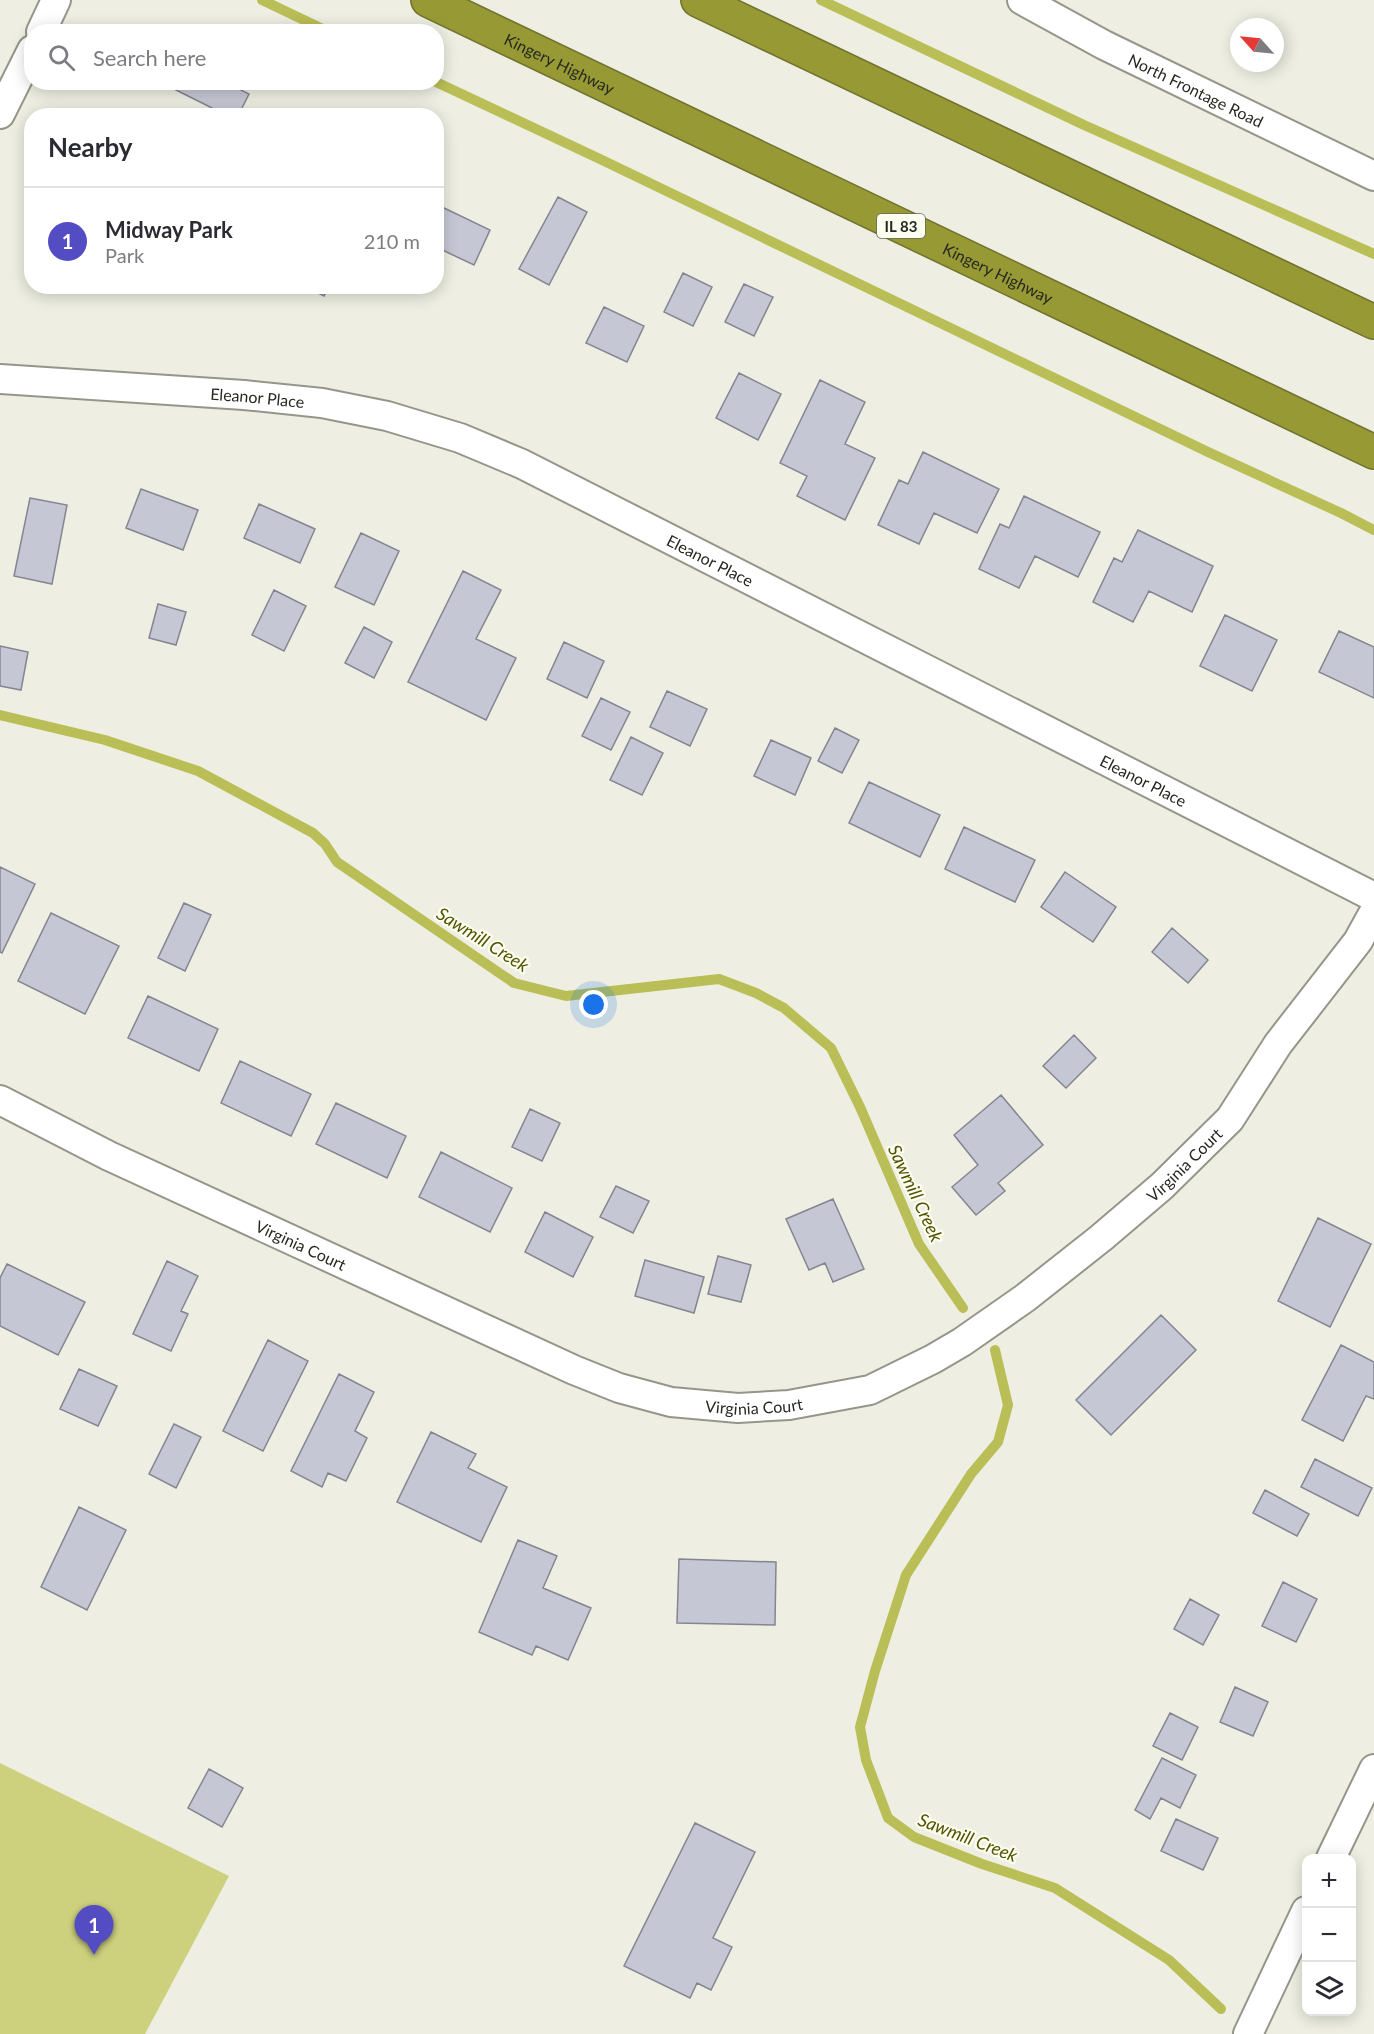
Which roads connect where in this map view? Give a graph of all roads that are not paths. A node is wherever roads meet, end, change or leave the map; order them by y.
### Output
1 (56, 0) edge
2 (428, 0) edge
3 (698, 0) edge
4 (1022, 0) edge
5 (45, 24) edge
6 (24, 66) edge
7 (0, 114) edge
8 (1374, 176) edge
9 (1374, 322) edge
10 (0, 379) edge
11 (1374, 452) edge
12 (1374, 897) edge
13 (1374, 912) edge
14 (0, 1100) edge
15 (1374, 1769) edge
16 (1333, 1854) edge
17 (1302, 1919) edge
18 (1248, 2034) edge

1 - 5 street
2 - 11 highway, Kingery Highway / IL 83
3 - 9 highway
4 - 8 street, North Frontage Road
6 - 7 street
10 - 12 street, Eleanor Place
13 - 14 street, Virginia Court
15 - 16 street
17 - 18 street

